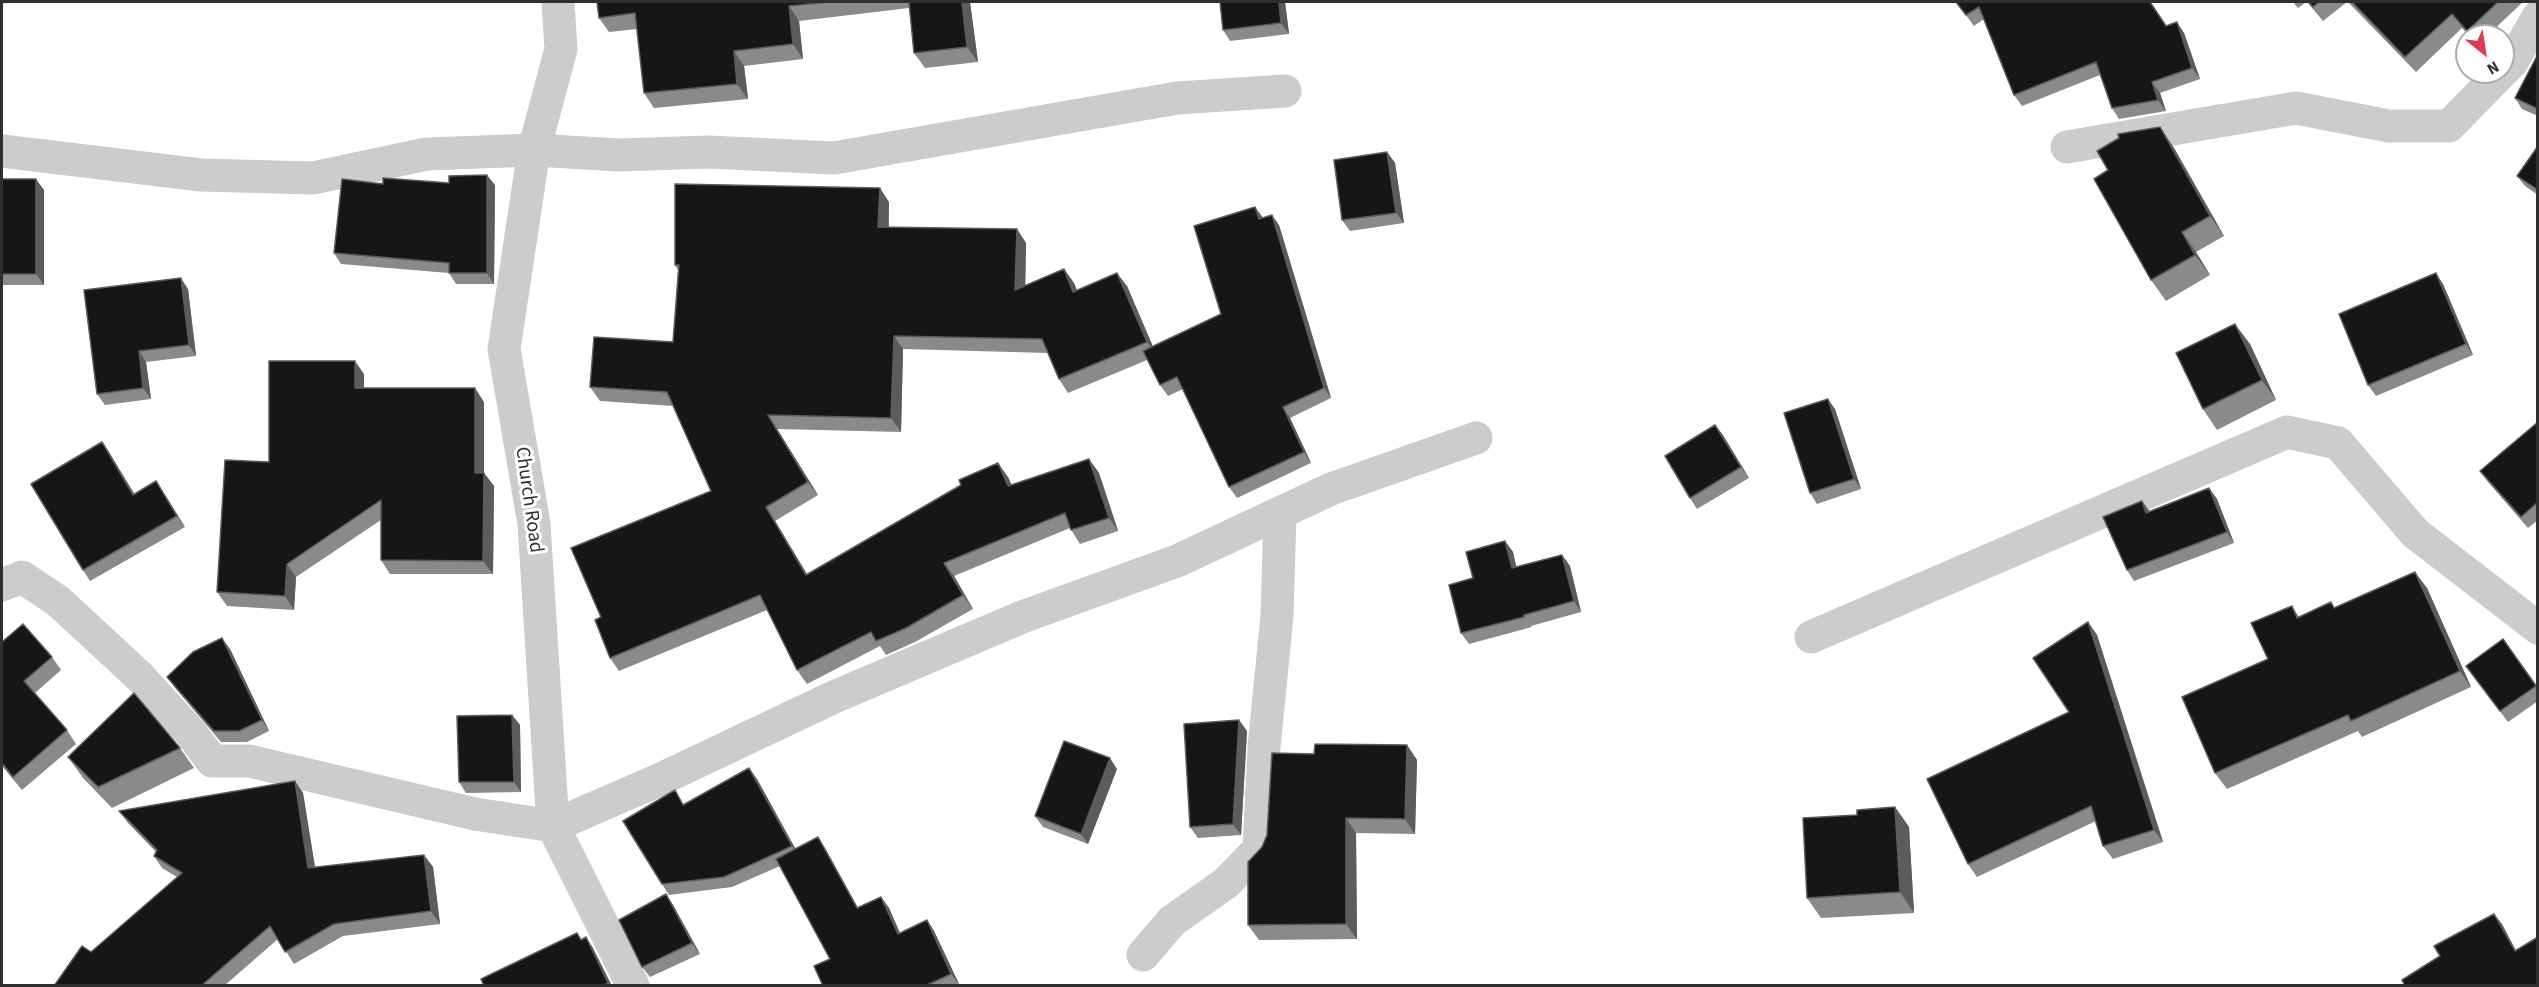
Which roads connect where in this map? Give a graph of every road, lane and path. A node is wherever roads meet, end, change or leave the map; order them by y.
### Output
1 (558, 2) edge
2 (2538, 17) edge
3 (2515, 57) edge
4 (2489, 84) edge
5 (1285, 91) dead end
6 (2067, 147) dead end
7 (534, 150) junction
8 (2, 151) edge
9 (1476, 438) dead end
10 (1280, 513) junction
11 (2, 585) edge
12 (2538, 628) edge
13 (1810, 637) dead end
14 (553, 826) junction
15 (1143, 955) dead end
16 (633, 986) edge

1 - 7 street, Church Road
2 - 3 street
4 - 6 street
5 - 7 street
7 - 8 street
7 - 14 street, Church Road
9 - 10 street
10 - 14 street
10 - 15 street
11 - 14 street
12 - 13 street
14 - 16 street, Church Road

